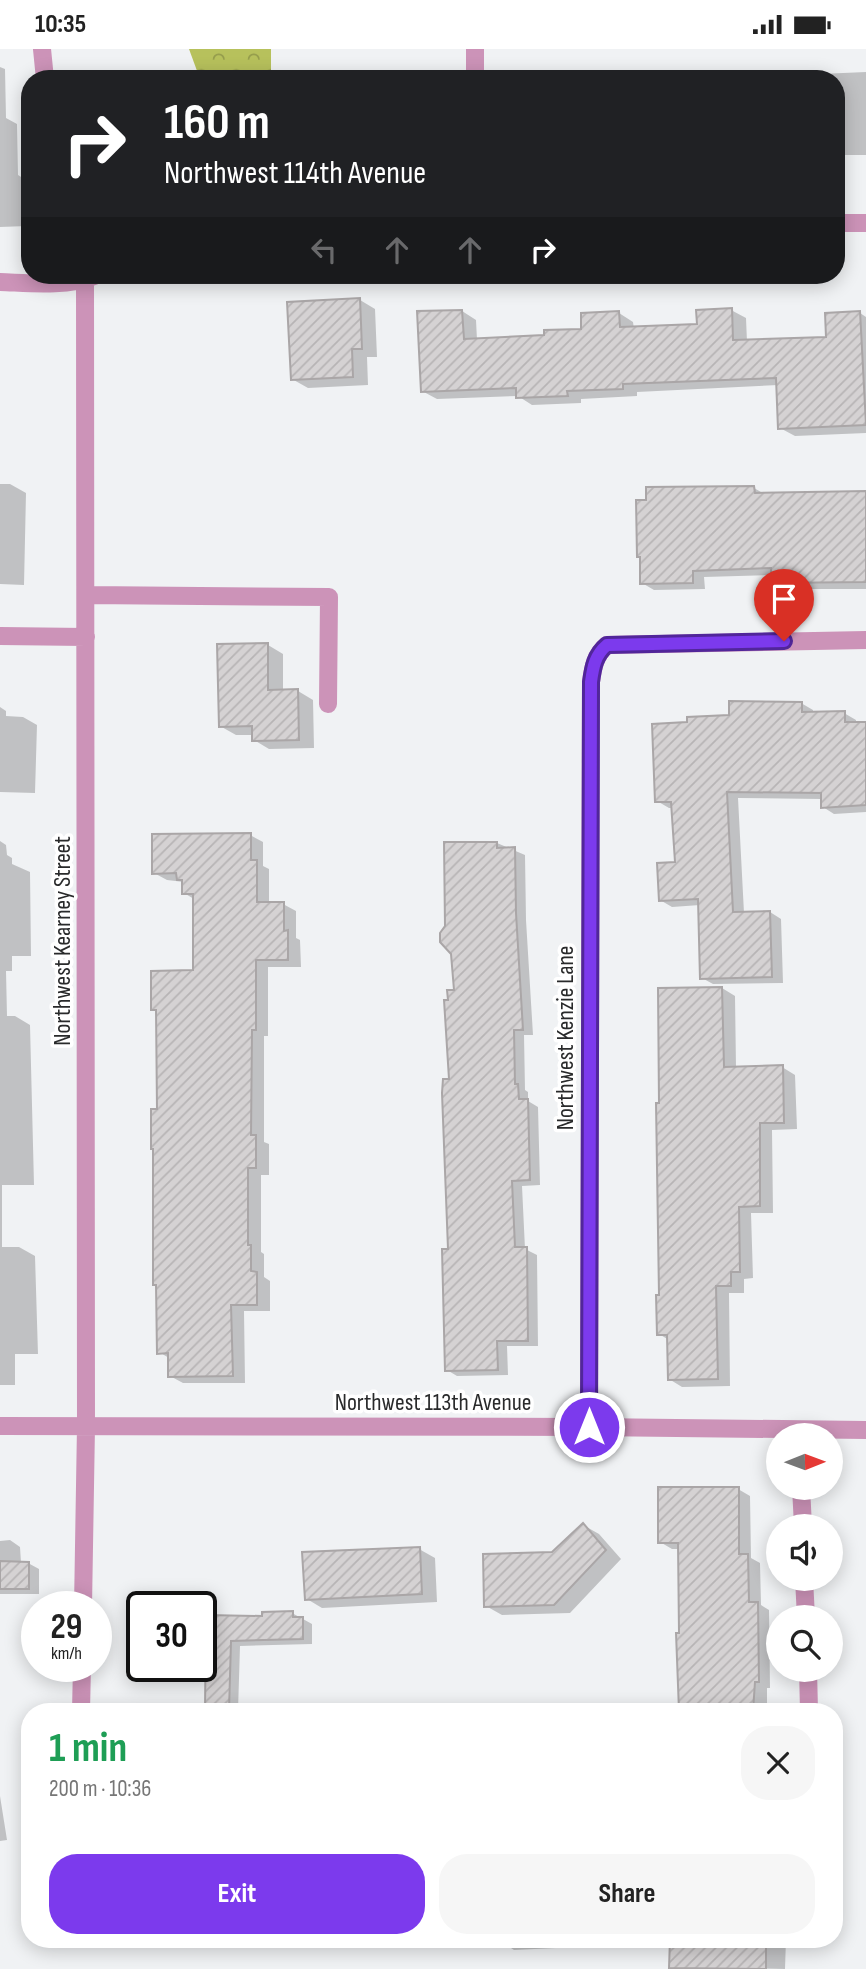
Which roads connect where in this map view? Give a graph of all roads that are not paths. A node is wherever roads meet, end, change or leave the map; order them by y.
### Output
1 (42, 49) edge
2 (475, 49) edge
3 (44, 70) edge
4 (475, 70) edge
5 (845, 223) edge
6 (866, 223) edge
7 (0, 282) edge
8 (21, 282) edge
9 (88, 284) edge
10 (87, 595) junction
11 (0, 636) edge
12 (86, 637) junction
13 (866, 640) edge
14 (328, 703) dead end
15 (0, 1426) edge
16 (86, 1426) junction
17 (589, 1427) junction
18 (866, 1430) edge
19 (766, 1431) edge
20 (844, 1431) edge
21 (83, 1591) edge
22 (82, 1682) edge
23 (808, 1682) edge
24 (81, 1703) edge
25 (809, 1703) edge

1 - 3 street
2 - 4 street
5 - 6 street
7 - 8 street
9 - 10 street, Northwest Kearney Street
10 - 12 street, Northwest Kearney Street
10 - 14 street
11 - 12 street
12 - 16 street, Northwest Kearney Street
13 - 17 street, Northwest Kenzie Lane
15 - 16 street, Northwest 113th Avenue
16 - 17 street, Northwest 113th Avenue
16 - 21 street, Northwest Kearney Street
17 - 19 street, Northwest 113th Avenue
18 - 20 street, Northwest 113th Avenue
22 - 24 street
23 - 25 street

